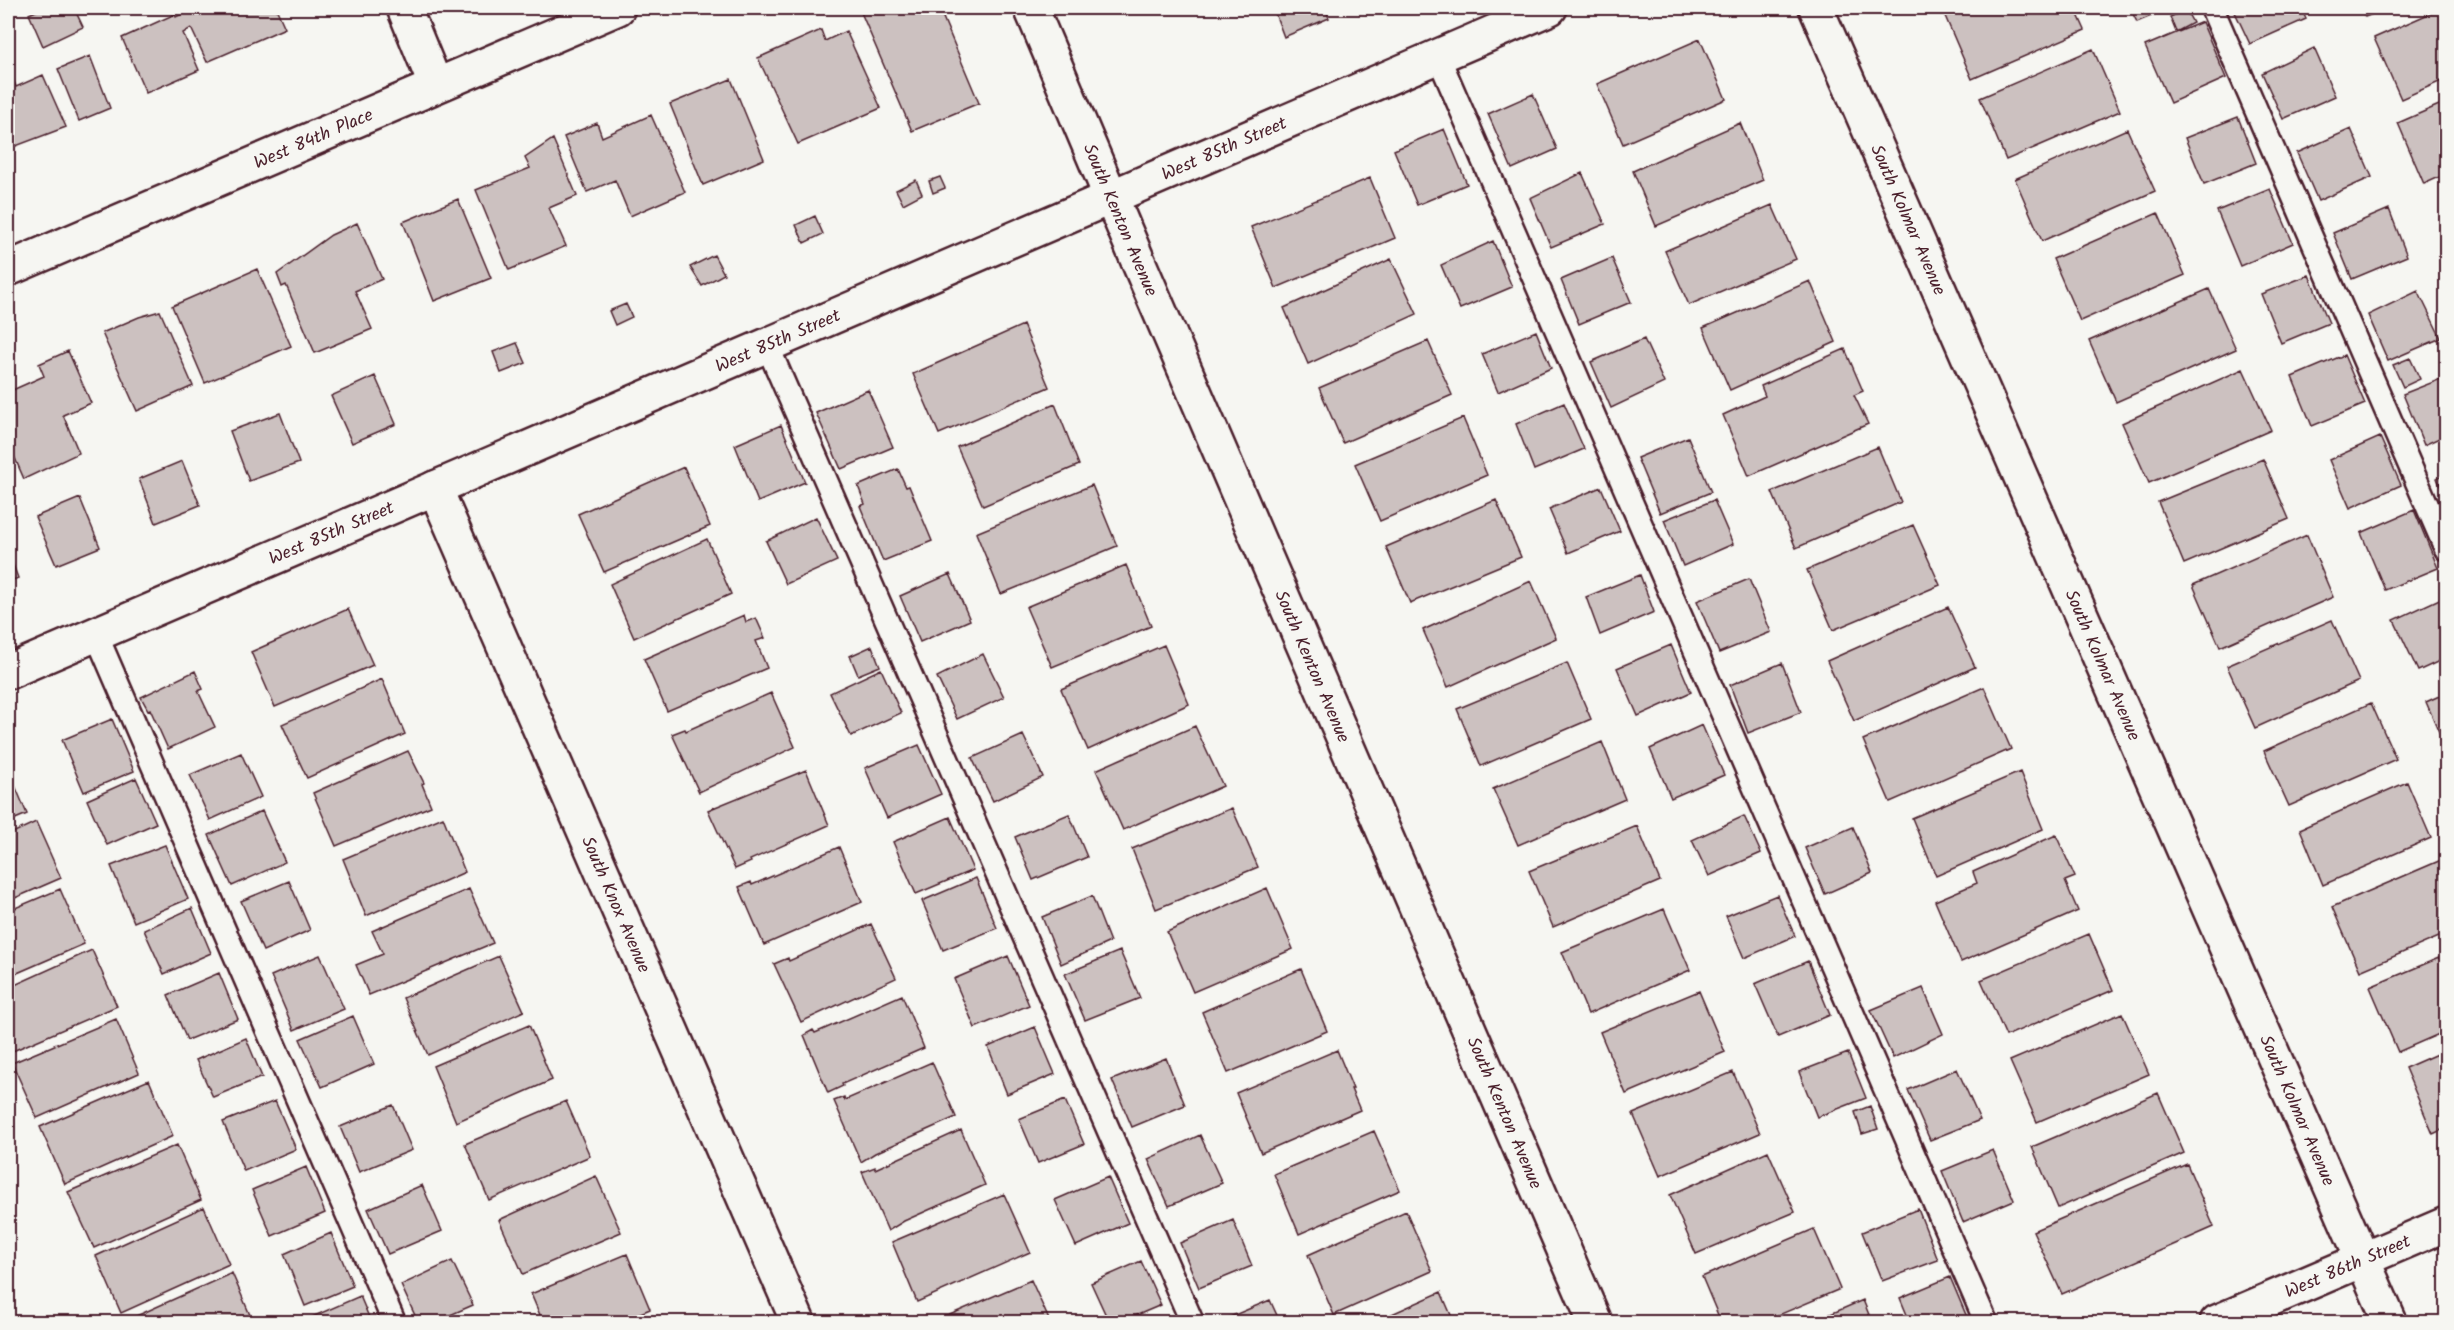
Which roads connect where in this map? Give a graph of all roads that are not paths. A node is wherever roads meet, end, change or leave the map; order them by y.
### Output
1 (404, 8) edge
2 (618, 8) edge
3 (1031, 8) edge
4 (1550, 8) edge
5 (1816, 8) edge
6 (2212, 8) edge
7 (1438, 56) junction
8 (435, 84) junction
9 (1110, 197) junction
10 (8, 269) edge
11 (767, 345) junction
12 (435, 488) junction
13 (2446, 549) edge
14 (96, 634) junction
15 (8, 672) edge
16 (2446, 1224) edge
17 (2363, 1260) junction
18 (394, 1323) edge
19 (798, 1323) edge
20 (1192, 1323) edge
21 (1595, 1323) edge
22 (1986, 1323) edge
23 (2217, 1323) edge
24 (2390, 1323) edge

1 - 8 street
2 - 8 street, West 84th Place
3 - 9 street, South Kenton Avenue
4 - 7 street, West 85th Street
5 - 17 street, South Kolmar Avenue
6 - 13 lane
7 - 9 street, West 85th Street
7 - 22 lane
8 - 10 street, West 84th Place
9 - 11 street, West 85th Street
9 - 21 street, South Kenton Avenue
11 - 12 street, West 85th Street
11 - 20 lane
12 - 14 street, West 85th Street
12 - 19 street, South Knox Avenue
14 - 15 street, West 85th Street
14 - 18 lane
16 - 17 street, West 86th Street
17 - 23 street, West 86th Street
17 - 24 street, South Kolmar Avenue

